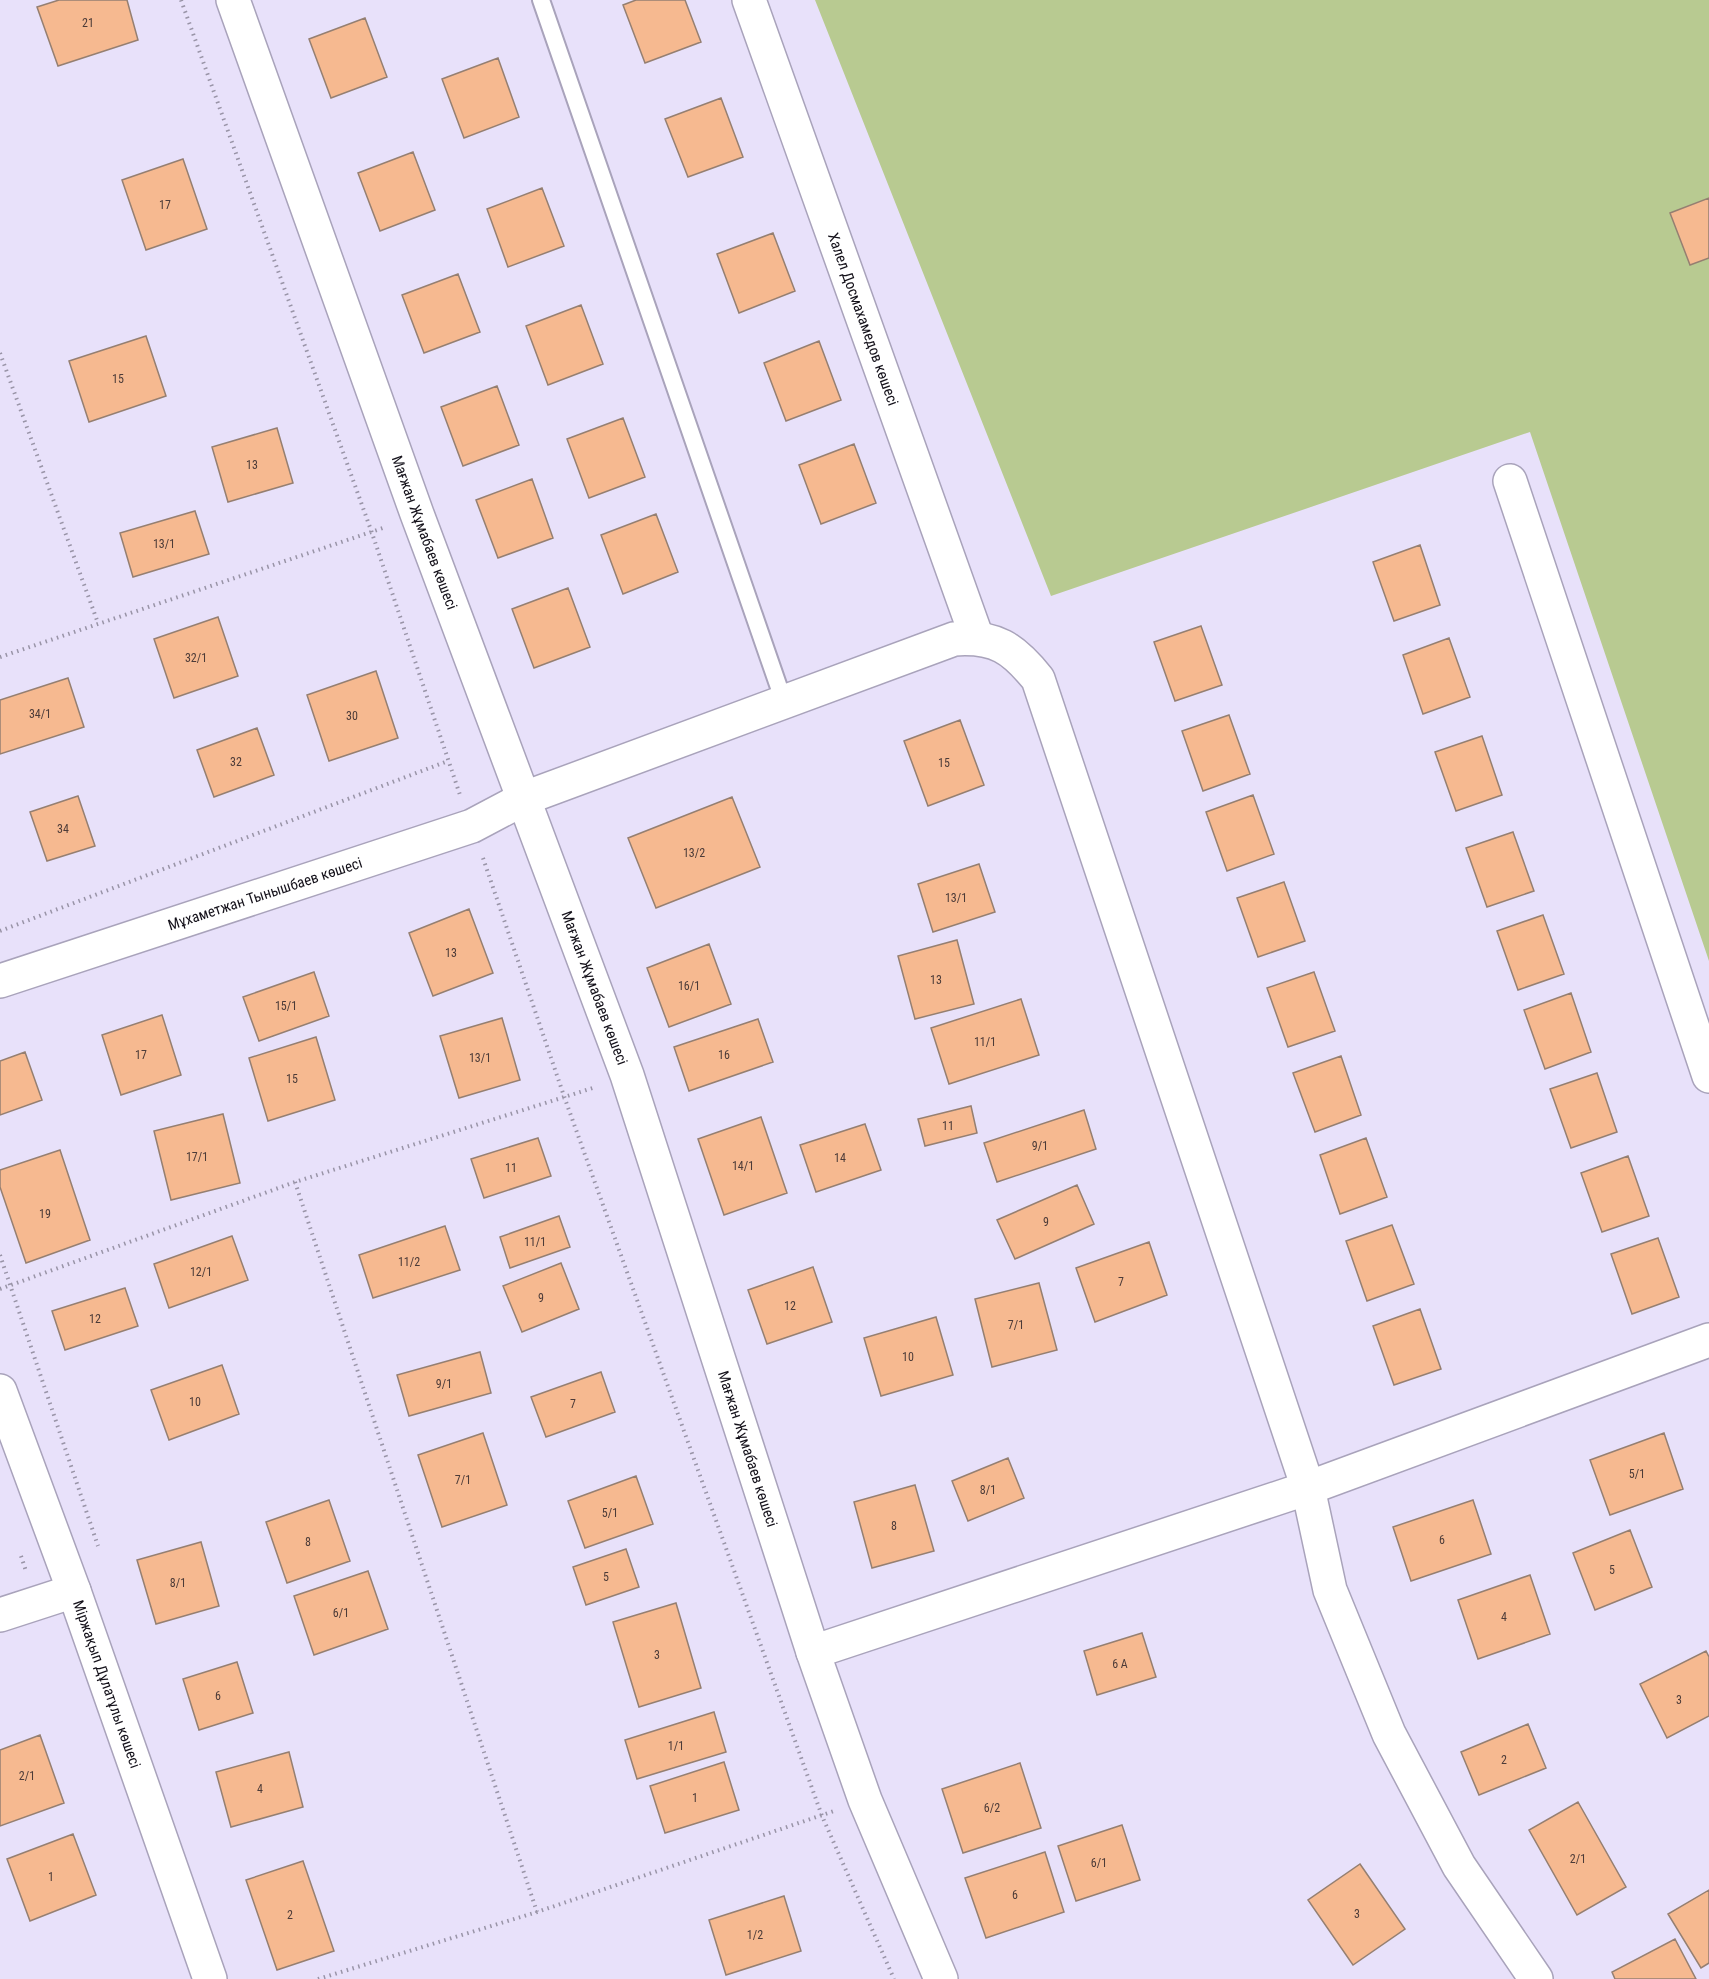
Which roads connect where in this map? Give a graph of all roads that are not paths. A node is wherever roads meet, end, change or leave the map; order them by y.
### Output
1 (233, 0) edge
2 (541, 0) edge
3 (749, 0) edge
4 (1510, 481) dead end
5 (977, 638) junction
6 (784, 702) junction
7 (525, 798) junction
8 (0, 981) edge
9 (1709, 1076) edge
10 (1709, 1340) edge
11 (0, 1391) edge
12 (1308, 1488) junction
13 (74, 1591) junction
14 (0, 1615) edge
15 (813, 1652) junction
16 (210, 1979) edge
17 (941, 1979) edge
18 (1536, 1979) edge

1 - 7 street, Мағжан Жұмабаев көшесі
2 - 6 lane
3 - 5 street, Халел Досмахамедов көшесі
4 - 9 street
5 - 6 street, Мұхаметжан Тынышбаев көшесі
5 - 12 street
6 - 7 street, Мұхаметжан Тынышбаев көшесі
7 - 8 street, Мұхаметжан Тынышбаев көшесі
7 - 15 street, Мағжан Жұмабаев көшесі
10 - 12 street
11 - 13 street, Міржақып Дұлатұлы көшесі
12 - 15 street
12 - 18 street
13 - 14 street
13 - 16 street, Міржақып Дұлатұлы көшесі
15 - 17 street, Мағжан Жұмабаев көшесі

